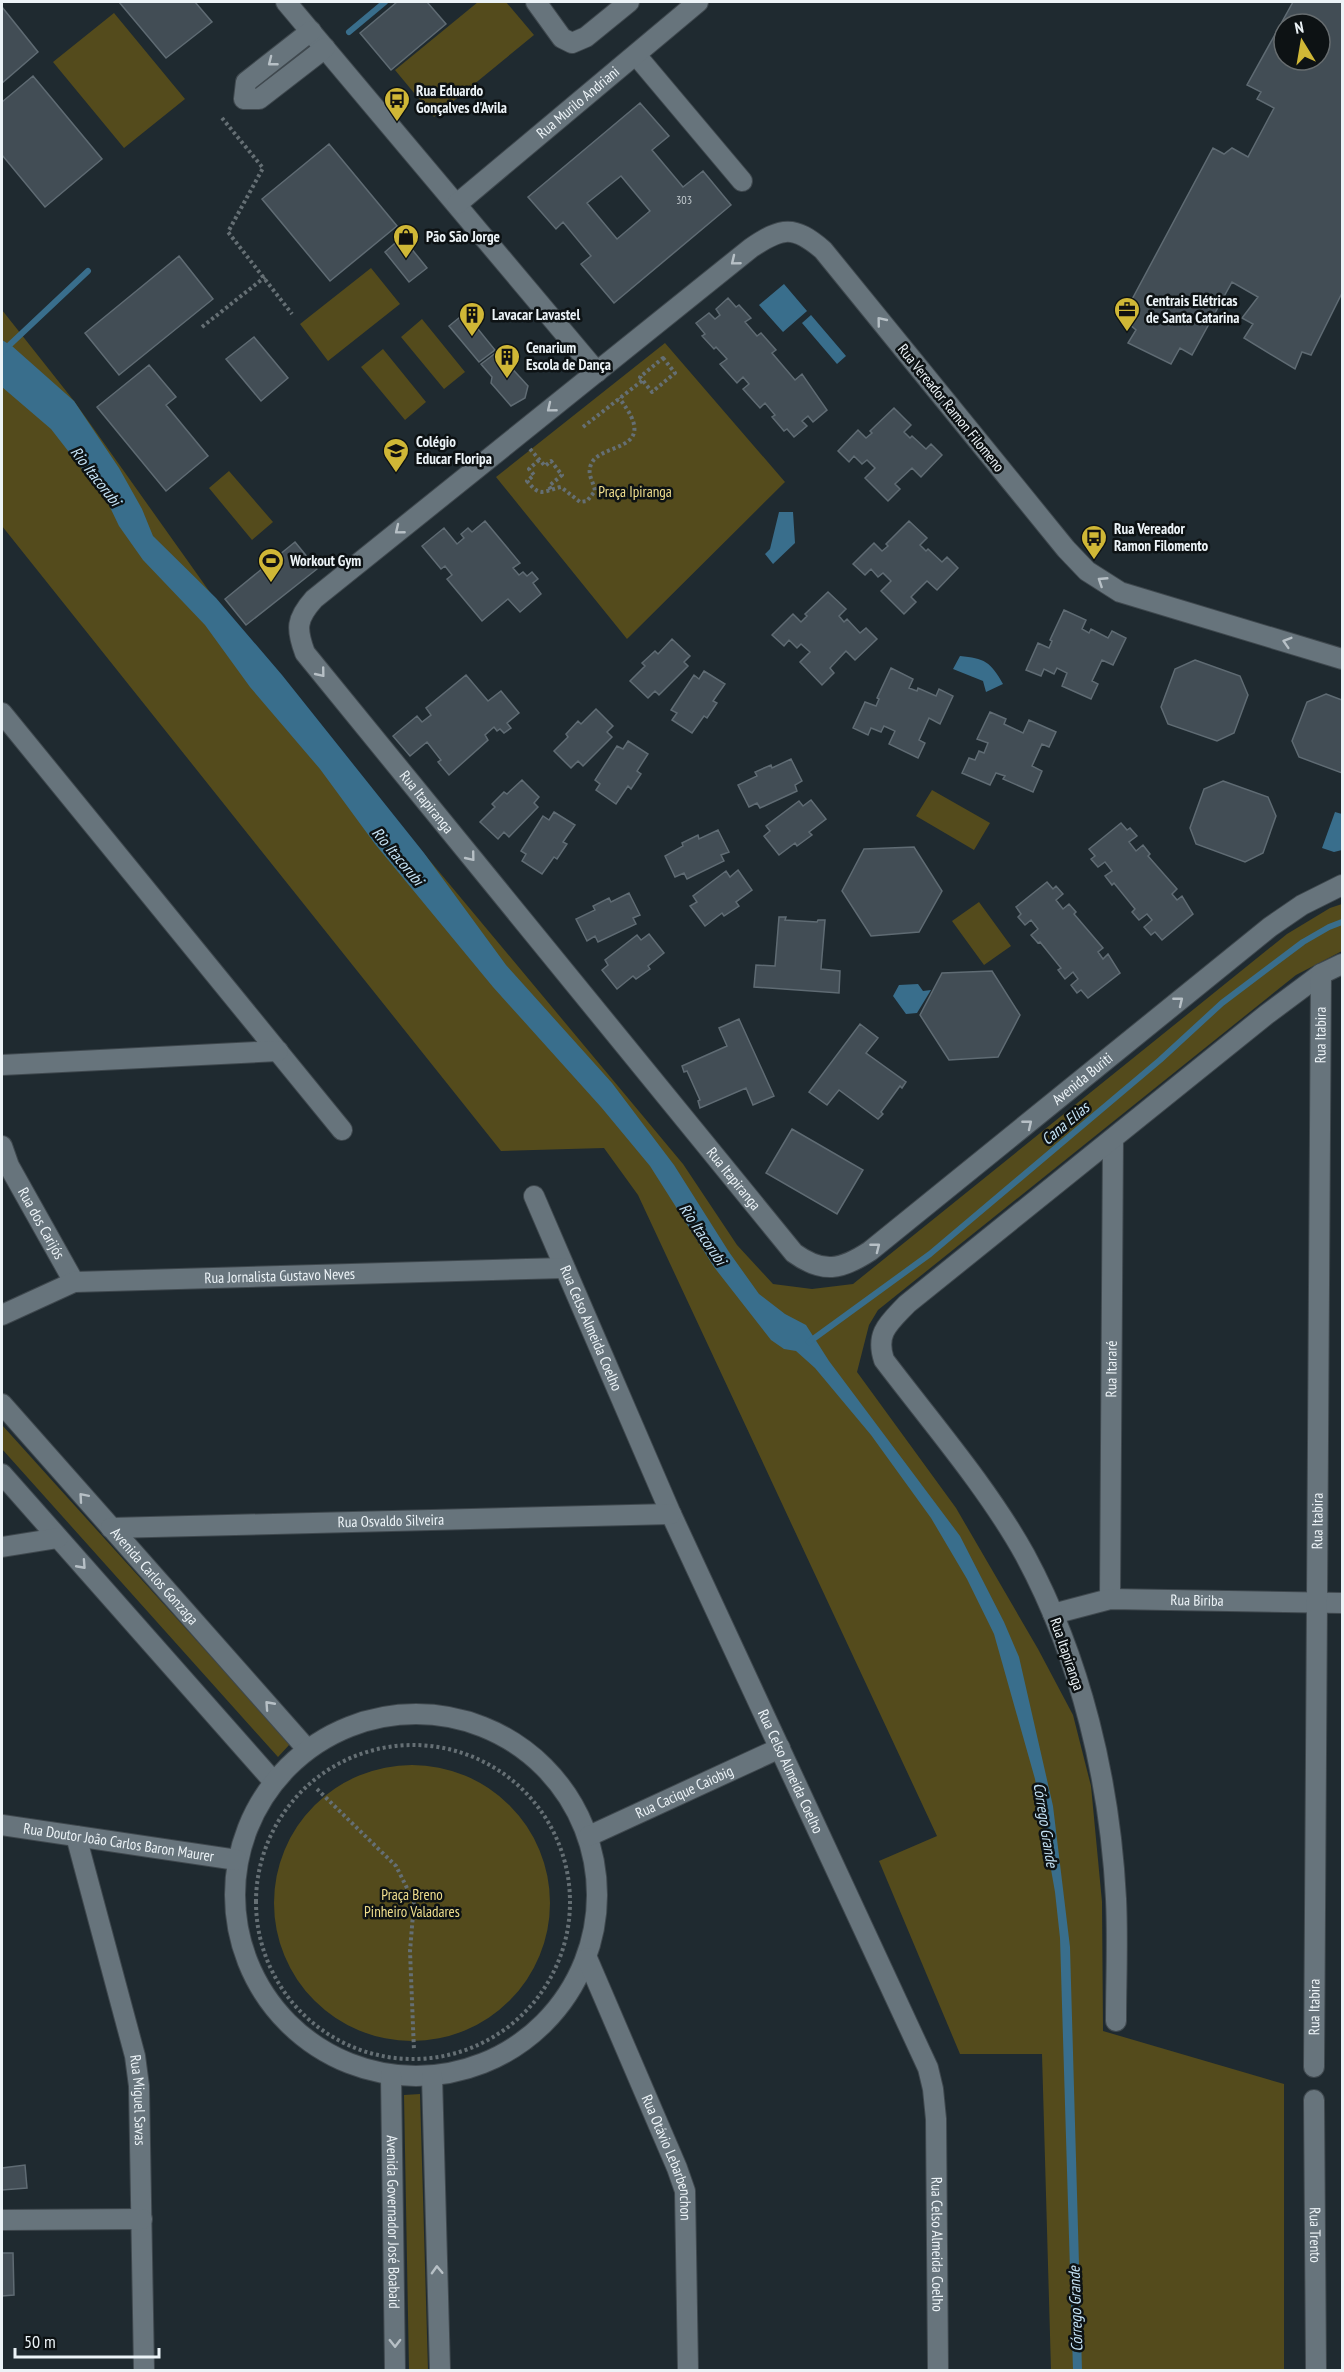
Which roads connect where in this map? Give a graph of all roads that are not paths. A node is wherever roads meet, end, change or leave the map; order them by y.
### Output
1 (286, 2) edge
2 (536, 2) edge
3 (628, 2) edge
4 (698, 2) edge
5 (311, 31) junction
6 (325, 48) junction
7 (636, 55) junction
8 (742, 181) dead end
9 (457, 204) junction
10 (597, 372) junction
11 (1342, 659) edge
12 (2, 713) edge
13 (1342, 885) edge
14 (1342, 964) edge
15 (1321, 974) junction
16 (278, 1051) junction
17 (2, 1065) edge
18 (342, 1130) dead end
19 (1113, 1139) junction
20 (2, 1146) edge
21 (534, 1196) dead end
22 (564, 1268) junction
23 (823, 1268) joint
24 (74, 1281) junction
25 (2, 1315) edge
26 (2, 1404) edge
27 (2, 1474) edge
28 (671, 1514) junction
29 (111, 1528) junction
30 (58, 1538) junction
31 (2, 1547) edge
32 (1110, 1599) junction
33 (1317, 1602) junction
34 (1342, 1603) edge
35 (1053, 1614) junction
36 (780, 1748) junction
37 (307, 1749) junction
38 (274, 1782) junction
39 (2, 1825) edge
40 (76, 1836) junction
41 (589, 1836) junction
42 (237, 1860) junction
43 (587, 1958) junction
44 (1116, 2021) dead end
45 (1314, 2067) dead end
46 (391, 2075) junction
47 (432, 2076) junction
48 (1314, 2100) dead end
49 (141, 2218) junction
50 (2, 2220) edge
51 (144, 2370) edge
52 (395, 2370) edge
53 (440, 2370) edge
54 (688, 2370) edge
55 (938, 2370) edge
56 (1316, 2370) edge

1 - 5 street
2 - 3 street
4 - 7 street, Rua Murilo Andriani
5 - 6 street
5 -> 6 street
6 - 9 street
7 - 8 street
7 - 9 street, Rua Murilo Andriani
9 - 10 street
11 -> 10 street, Rua Vereador Ramon Filomeno
10 -> 23 street, Rua Itapiranga
12 - 16 street
23 -> 13 street, Avenida Buriti
14 - 15 street
15 - 19 street
15 - 33 street, Rua Itabira
16 - 17 street
16 - 18 street
19 - 32 street, Rua Itararé
19 - 35 street, Rua Itapiranga
20 - 24 street, Rua dos Carijós
21 - 22 street, Rua Celso Almeida Coelho
22 - 24 street, Rua Jornalista Gustavo Neves
22 - 28 street, Rua Celso Almeida Coelho
24 - 25 street, Rua Jornalista Gustavo Neves
29 -> 26 street, Avenida Carlos Gonzaga
27 - 30 street
28 - 29 street, Rua Osvaldo Silveira
28 - 36 street, Rua Celso Almeida Coelho
37 -> 29 street, Avenida Carlos Gonzaga
30 - 31 street
30 -> 38 street
32 - 33 street, Rua Biriba
32 - 35 street, Rua Biriba
33 - 34 street, Rua Biriba
33 - 45 street, Rua Itabira
35 - 44 street, Rua Itapiranga
36 - 41 street, Rua Cacique Caiobig
36 - 55 street, Rua Celso Almeida Coelho
37 - 38 street
37 - 41 street
38 - 42 street
39 - 40 street, Rua Doutor João Carlos Baron Maurer
40 - 42 street, Rua Doutor João Carlos Baron Maurer
40 - 49 street, Rua Miguel Savas
41 - 43 street
42 - 46 street
43 - 47 street
43 - 54 street, Rua Otávio Lebarbenchon
46 - 47 street
46 -> 52 street, Avenida Governador José Boabaid
53 -> 47 street
48 - 56 street, Rua Trento
49 - 50 street
49 - 51 street, Rua Miguel Savas

